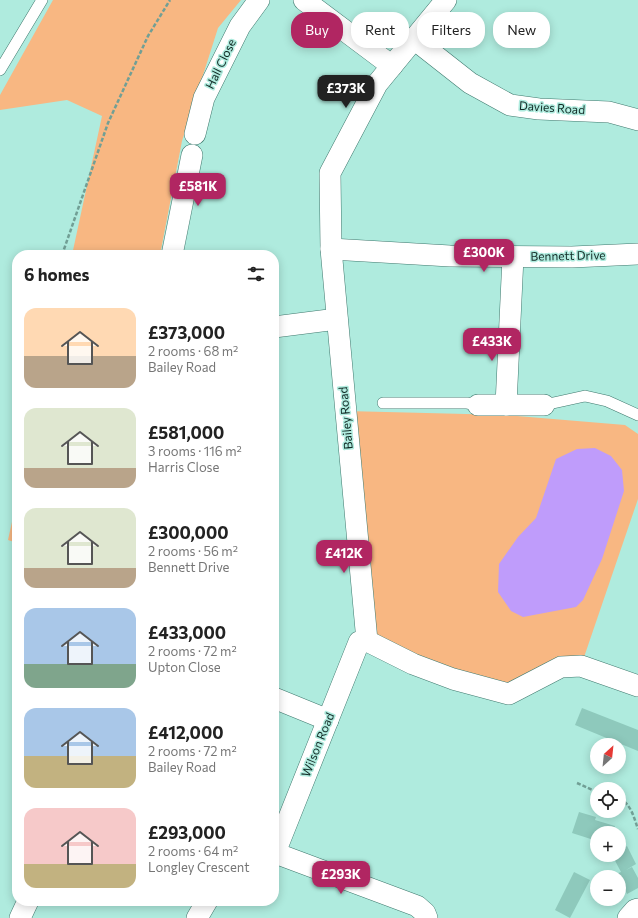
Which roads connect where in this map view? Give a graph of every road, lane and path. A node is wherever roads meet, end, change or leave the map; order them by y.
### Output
1 (42, 0) edge
2 (170, 0) edge
3 (259, 0) edge
4 (304, 0) edge
5 (446, 0) edge
6 (414, 39) junction
7 (392, 66) junction
8 (0, 70) edge
9 (638, 120) edge
10 (195, 134) dead end
11 (192, 156) dead end
12 (331, 249) junction
13 (64, 250) edge
14 (173, 250) edge
15 (638, 254) edge
16 (513, 257) junction
17 (337, 319) junction
18 (279, 326) edge
19 (383, 403) dead end
20 (478, 405) joint
21 (506, 405) junction
22 (544, 405) joint
23 (638, 415) edge
24 (367, 641) junction
25 (638, 686) edge
26 (279, 700) edge
27 (328, 720) junction
28 (577, 784) dead end
29 (590, 789) edge
30 (626, 802) edge
31 (638, 829) edge
32 (279, 844) edge
33 (279, 855) edge
34 (26, 906) edge
35 (204, 906) edge
36 (638, 909) edge
37 (20, 918) edge
38 (197, 918) edge
39 (427, 918) edge
40 (628, 918) edge

1 - 8 lane
2 - 13 path
3 - 10 street, Hall Close
4 - 7 street
5 - 6 street, Bailey Road
6 - 7 street, Bailey Road
6 - 9 street, Davies Road
7 - 12 street, Bailey Road
11 - 14 street
12 - 16 street, Bennett Drive
12 - 17 street, Bailey Road
15 - 16 street, Bennett Drive
16 - 21 street
17 - 18 street
17 - 24 street, Bailey Road
19 - 20 lane
20 - 21 street
21 - 22 street
22 - 23 lane
24 - 25 street
24 - 27 street, Wilson Road
26 - 27 street
27 - 32 street, Wilson Road
28 - 29 path
30 - 31 path
33 - 39 street
34 - 37 street
35 - 38 street
36 - 40 street

